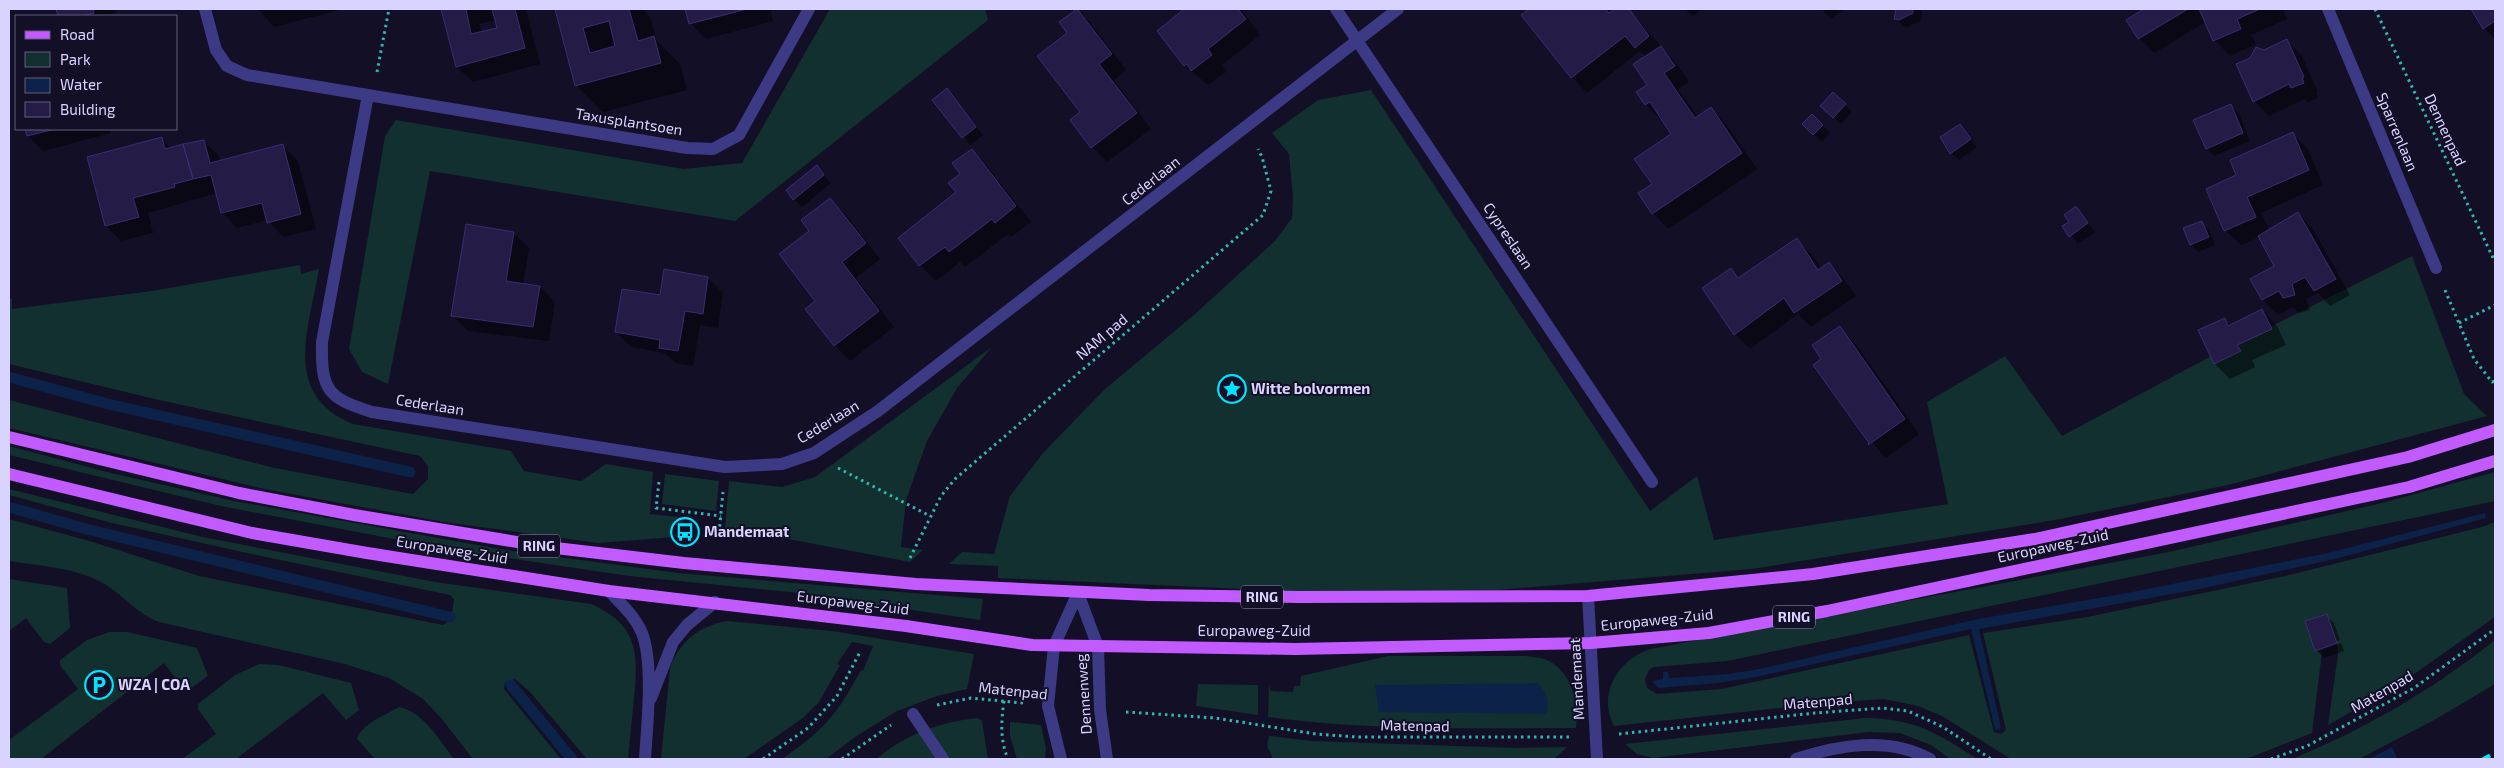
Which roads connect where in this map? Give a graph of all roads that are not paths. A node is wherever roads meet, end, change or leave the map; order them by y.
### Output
1 (205, 9) edge
2 (809, 9) edge
3 (1336, 9) edge
4 (1398, 9) edge
5 (2328, 9) edge
6 (1357, 40) junction
7 (368, 95) junction
8 (2436, 268) road end
9 (2495, 430) edge
10 (9, 437) edge
11 (2495, 461) edge
12 (9, 474) edge
13 (1652, 482) dead end
14 (609, 591) junction
15 (1078, 593) junction
16 (1588, 596) junction
17 (715, 602) junction
18 (1591, 643) junction
19 (1054, 646) junction
20 (1098, 647) junction
21 (649, 702) junction
22 (913, 714) road end
23 (644, 759) edge
24 (943, 759) edge
25 (1061, 759) edge
26 (1107, 759) edge
27 (1597, 759) edge
28 (1796, 759) edge
29 (1930, 759) edge

1 - 7 street, Taxusplantsoen
2 - 7 street, Taxusplantsoen
3 - 6 street, Cypreslaan
4 - 6 street, Cederlaan
5 - 8 street, Sparrenlaan
6 - 7 street, Cederlaan
6 - 13 street, Cypreslaan
9 - 16 main road, Europaweg-Zuid / RING
10 - 15 main road, Europaweg-Zuid / RING
11 - 18 main road, Europaweg-Zuid / RING
12 - 14 main road, Europaweg-Zuid / RING
14 - 17 main road, Europaweg-Zuid / RING
14 - 21 street
15 - 16 main road, Europaweg-Zuid / RING
15 - 19 street, Dennenweg
15 - 20 street, Dennenweg
16 - 18 street, Mandemaat
17 - 19 main road, Europaweg-Zuid / RING
17 - 21 street
18 - 20 main road, Europaweg-Zuid / RING
18 - 27 street, Mandemaat
19 - 20 main road, Europaweg-Zuid / RING
19 - 25 street, Dennenweg
20 - 26 street, Dennenweg
21 - 23 street
22 - 24 street
28 - 29 street

